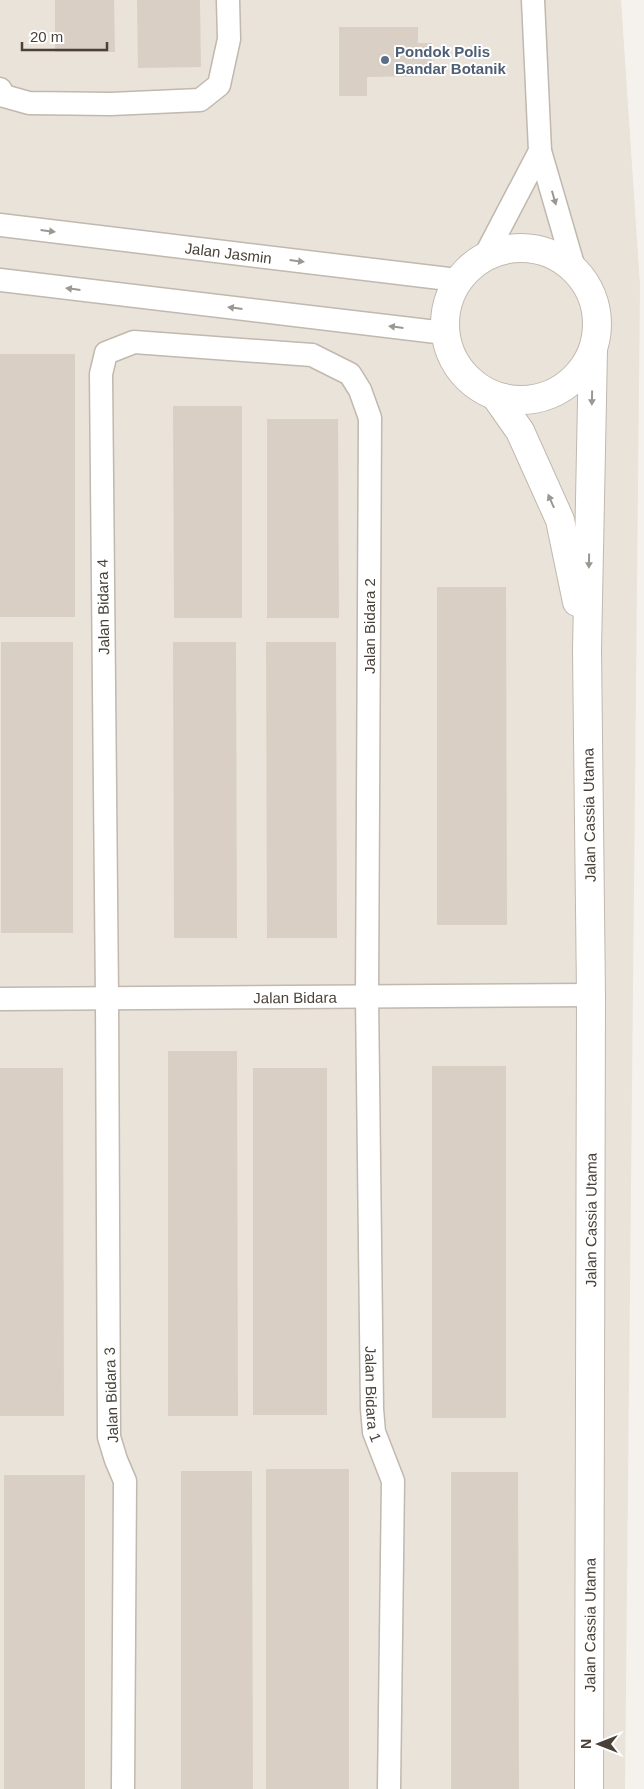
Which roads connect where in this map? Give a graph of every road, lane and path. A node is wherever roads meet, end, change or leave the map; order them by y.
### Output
1 (228, 0) edge
2 (533, 0) edge
3 (0, 89) edge
4 (540, 151) junction
5 (0, 225) edge
6 (485, 256) junction
7 (574, 268) junction
8 (0, 280) edge
9 (457, 280) junction
10 (445, 333) junction
11 (240, 350) joint
12 (593, 350) junction
13 (496, 397) junction
14 (587, 650) junction
15 (591, 995) junction
16 (367, 996) junction
17 (107, 998) junction
18 (0, 999) edge
19 (123, 1789) edge
20 (389, 1789) edge
21 (589, 1789) edge

1 - 3 street
2 - 4 street
4 - 6 street
4 -> 7 street
5 -> 9 street, Jalan Jasmin
6 - 7 street
6 - 9 street
7 - 12 street
10 -> 8 street
9 - 10 street
10 - 13 street
11 - 16 street, Jalan Bidara 2
11 - 17 street, Jalan Bidara 4
12 - 13 street
12 -> 14 street, Jalan Cassia Utama
14 -> 13 street, Jalan Cassia Utama
14 - 15 street, Jalan Cassia Utama
15 - 16 street, Jalan Bidara
15 - 21 street, Jalan Cassia Utama
16 - 17 street, Jalan Bidara
16 - 20 street, Jalan Bidara 1
17 - 18 street, Jalan Bidara
17 - 19 street, Jalan Bidara 3

